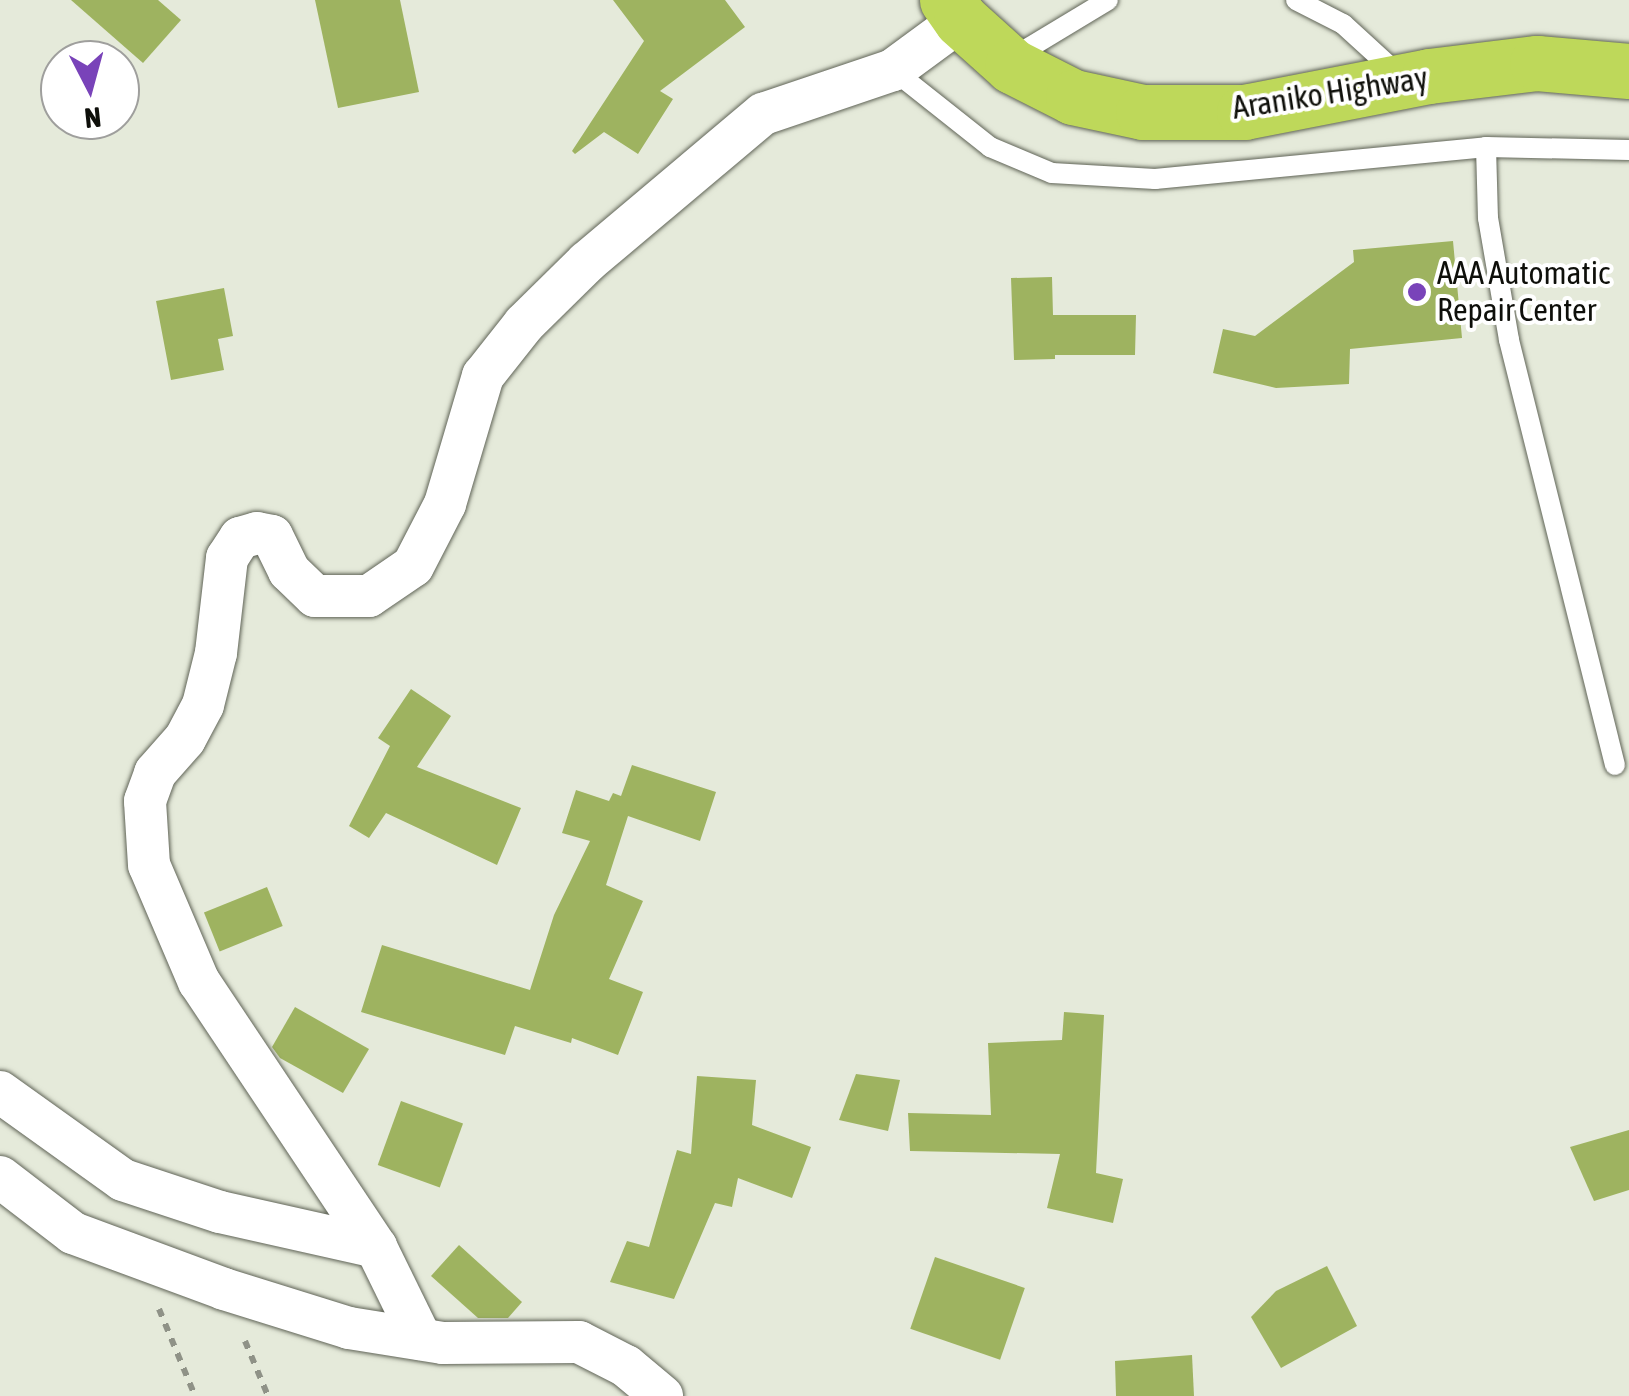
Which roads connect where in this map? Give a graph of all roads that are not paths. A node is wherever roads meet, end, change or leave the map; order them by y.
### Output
1 (1108, 0) edge
2 (1296, 0) edge
3 (954, 10) edge
4 (1007, 61) junction
5 (893, 70) junction
6 (1629, 70) edge
7 (1405, 81) junction
8 (1486, 147) junction
9 (1629, 150) edge
10 (1615, 765) dead end
11 (0, 1092) edge
12 (0, 1177) edge
13 (376, 1247) junction
14 (421, 1339) junction
15 (662, 1396) edge

1 - 4 lane
2 - 7 lane
3 - 4 highway, Araniko Highway
3 - 5 street
4 - 7 highway, Araniko Highway
5 - 8 lane
5 - 13 street
6 - 7 highway, Araniko Highway
8 - 9 lane
8 - 10 lane
11 - 13 street
12 - 14 street
13 - 14 street
14 - 15 street

